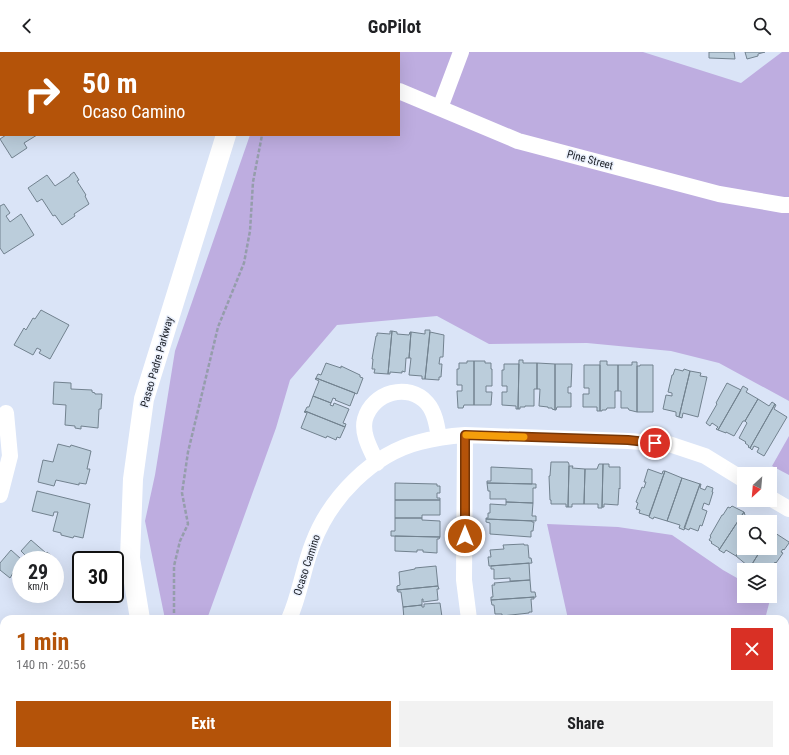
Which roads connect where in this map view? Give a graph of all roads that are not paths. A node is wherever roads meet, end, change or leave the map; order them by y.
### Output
1 (461, 52) edge
2 (400, 91) edge
3 (440, 108) junction
4 (226, 136) edge
5 (789, 205) edge
6 (6, 413) dead end
7 (465, 435) junction
8 (439, 438) junction
9 (377, 463) junction
10 (737, 476) edge
11 (0, 495) edge
12 (777, 502) edge
13 (789, 509) edge
14 (139, 615) edge
15 (290, 615) edge
16 (468, 615) edge

1 - 3 street
2 - 3 street, Pine Street
3 - 5 street, Pine Street
4 - 14 main road, Paseo Padre Parkway
6 - 11 street
7 - 8 street, Ocaso Camino
7 - 10 street, Ocaso Camino
7 - 16 street
8 - 9 street, Ocaso Camino
8 - 9 street
9 - 15 street, Ocaso Camino
12 - 13 street

